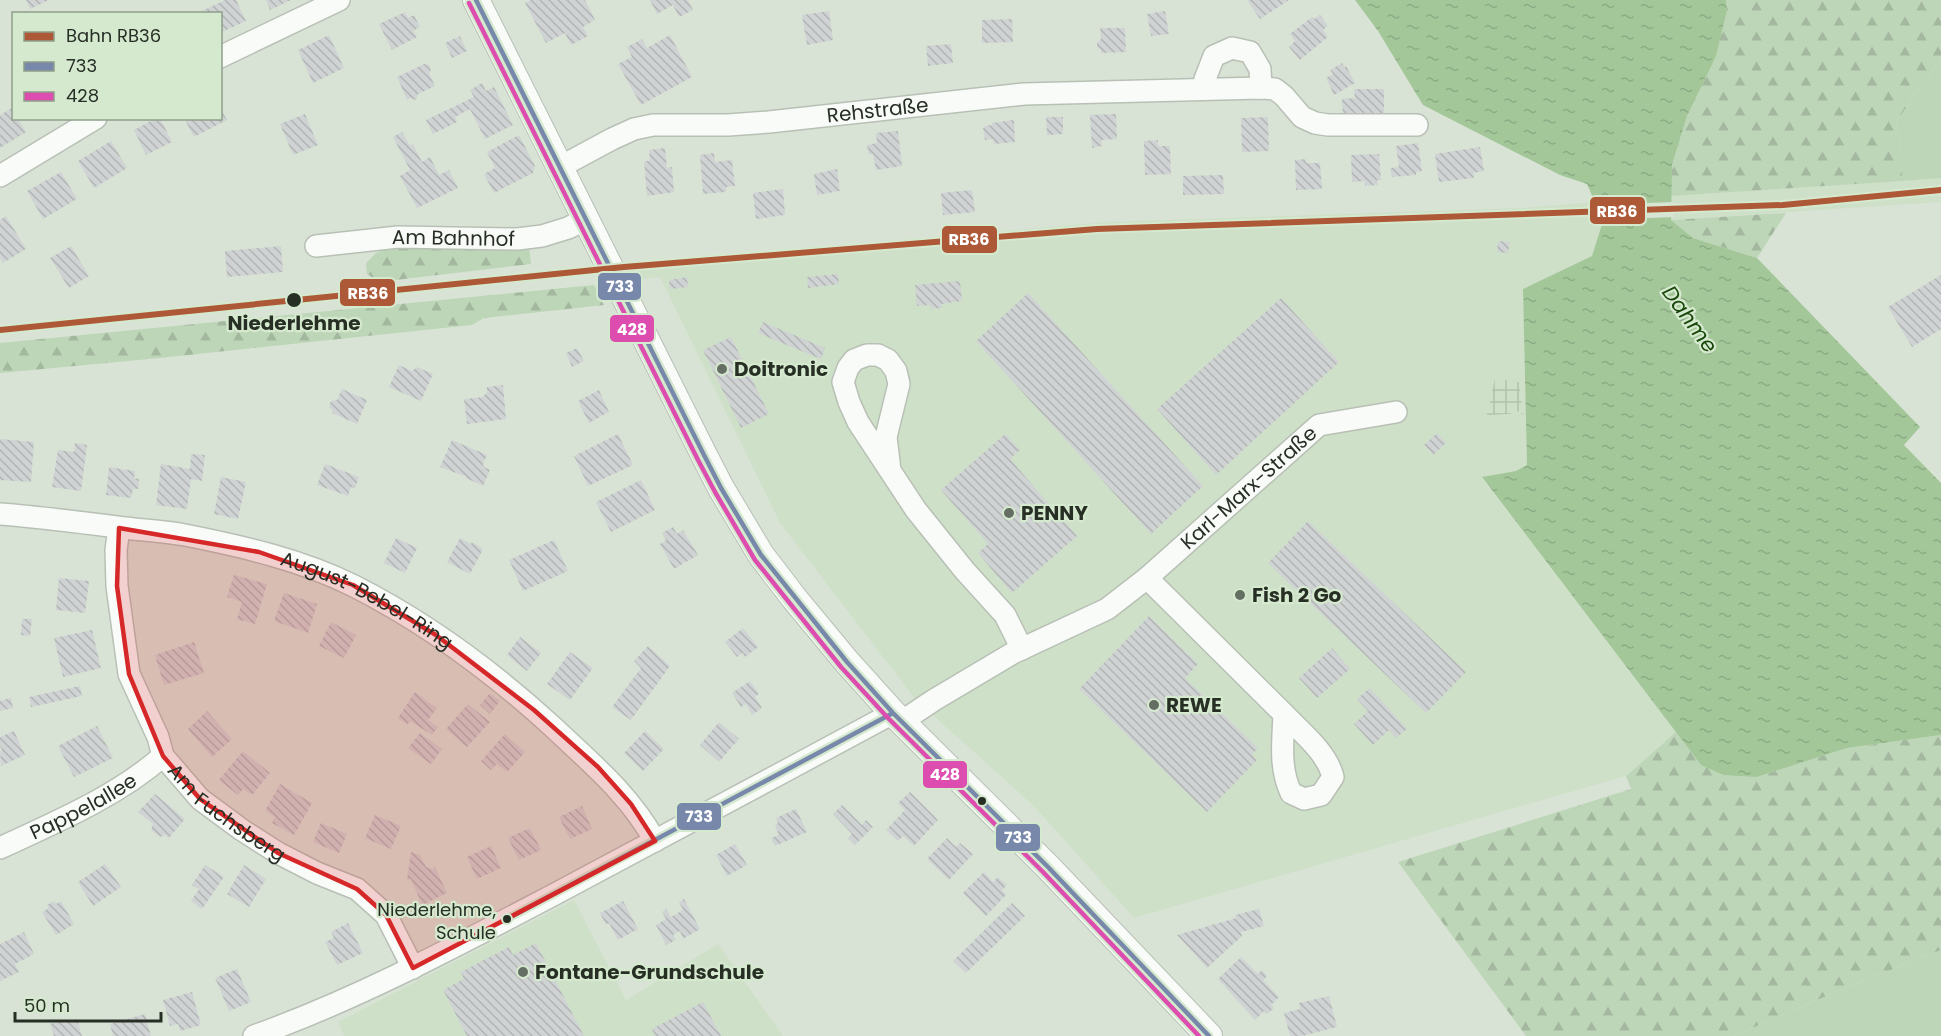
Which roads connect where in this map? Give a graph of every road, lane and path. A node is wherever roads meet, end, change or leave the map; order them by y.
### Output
1 (339, 0) edge
2 (476, 0) edge
3 (222, 56) edge
4 (1261, 88) junction
5 (1204, 89) junction
6 (93, 120) edge
7 (1417, 125) dead end
8 (560, 166) junction
9 (0, 176) edge
10 (586, 219) junction
11 (316, 246) dead end
12 (1396, 412) dead end
13 (890, 470) junction
14 (0, 514) edge
15 (119, 528) junction
16 (1147, 578) junction
17 (1022, 649) junction
18 (1284, 714) dead end
19 (897, 718) junction
20 (163, 756) junction
21 (655, 841) junction
22 (0, 848) edge
23 (413, 968) junction
24 (254, 1036) edge
25 (1209, 1036) edge

1 - 3 street
2 - 8 street
4 - 5 street, Rehstraße
4 - 5 street
4 - 7 street, Rehstraße
5 - 8 street, Rehstraße
6 - 9 street
8 - 10 street
10 - 11 street, Am Bahnhof
10 - 19 street
12 - 16 street, Karl-Marx-Straße
13 - 13 street
13 - 17 street
14 - 15 street, August-Bebel-Ring
15 - 20 street, Am Fuchsberg
15 - 21 street, August-Bebel-Ring
16 - 17 street, Karl-Marx-Straße
16 - 18 street
17 - 19 street, Karl-Marx-Straße
19 - 21 street, Karl-Marx-Straße
19 - 25 street
20 - 22 street, Pappelallee
20 - 23 street, Am Fuchsberg
21 - 23 street, Karl-Marx-Straße
23 - 24 street, Karl-Marx-Straße

